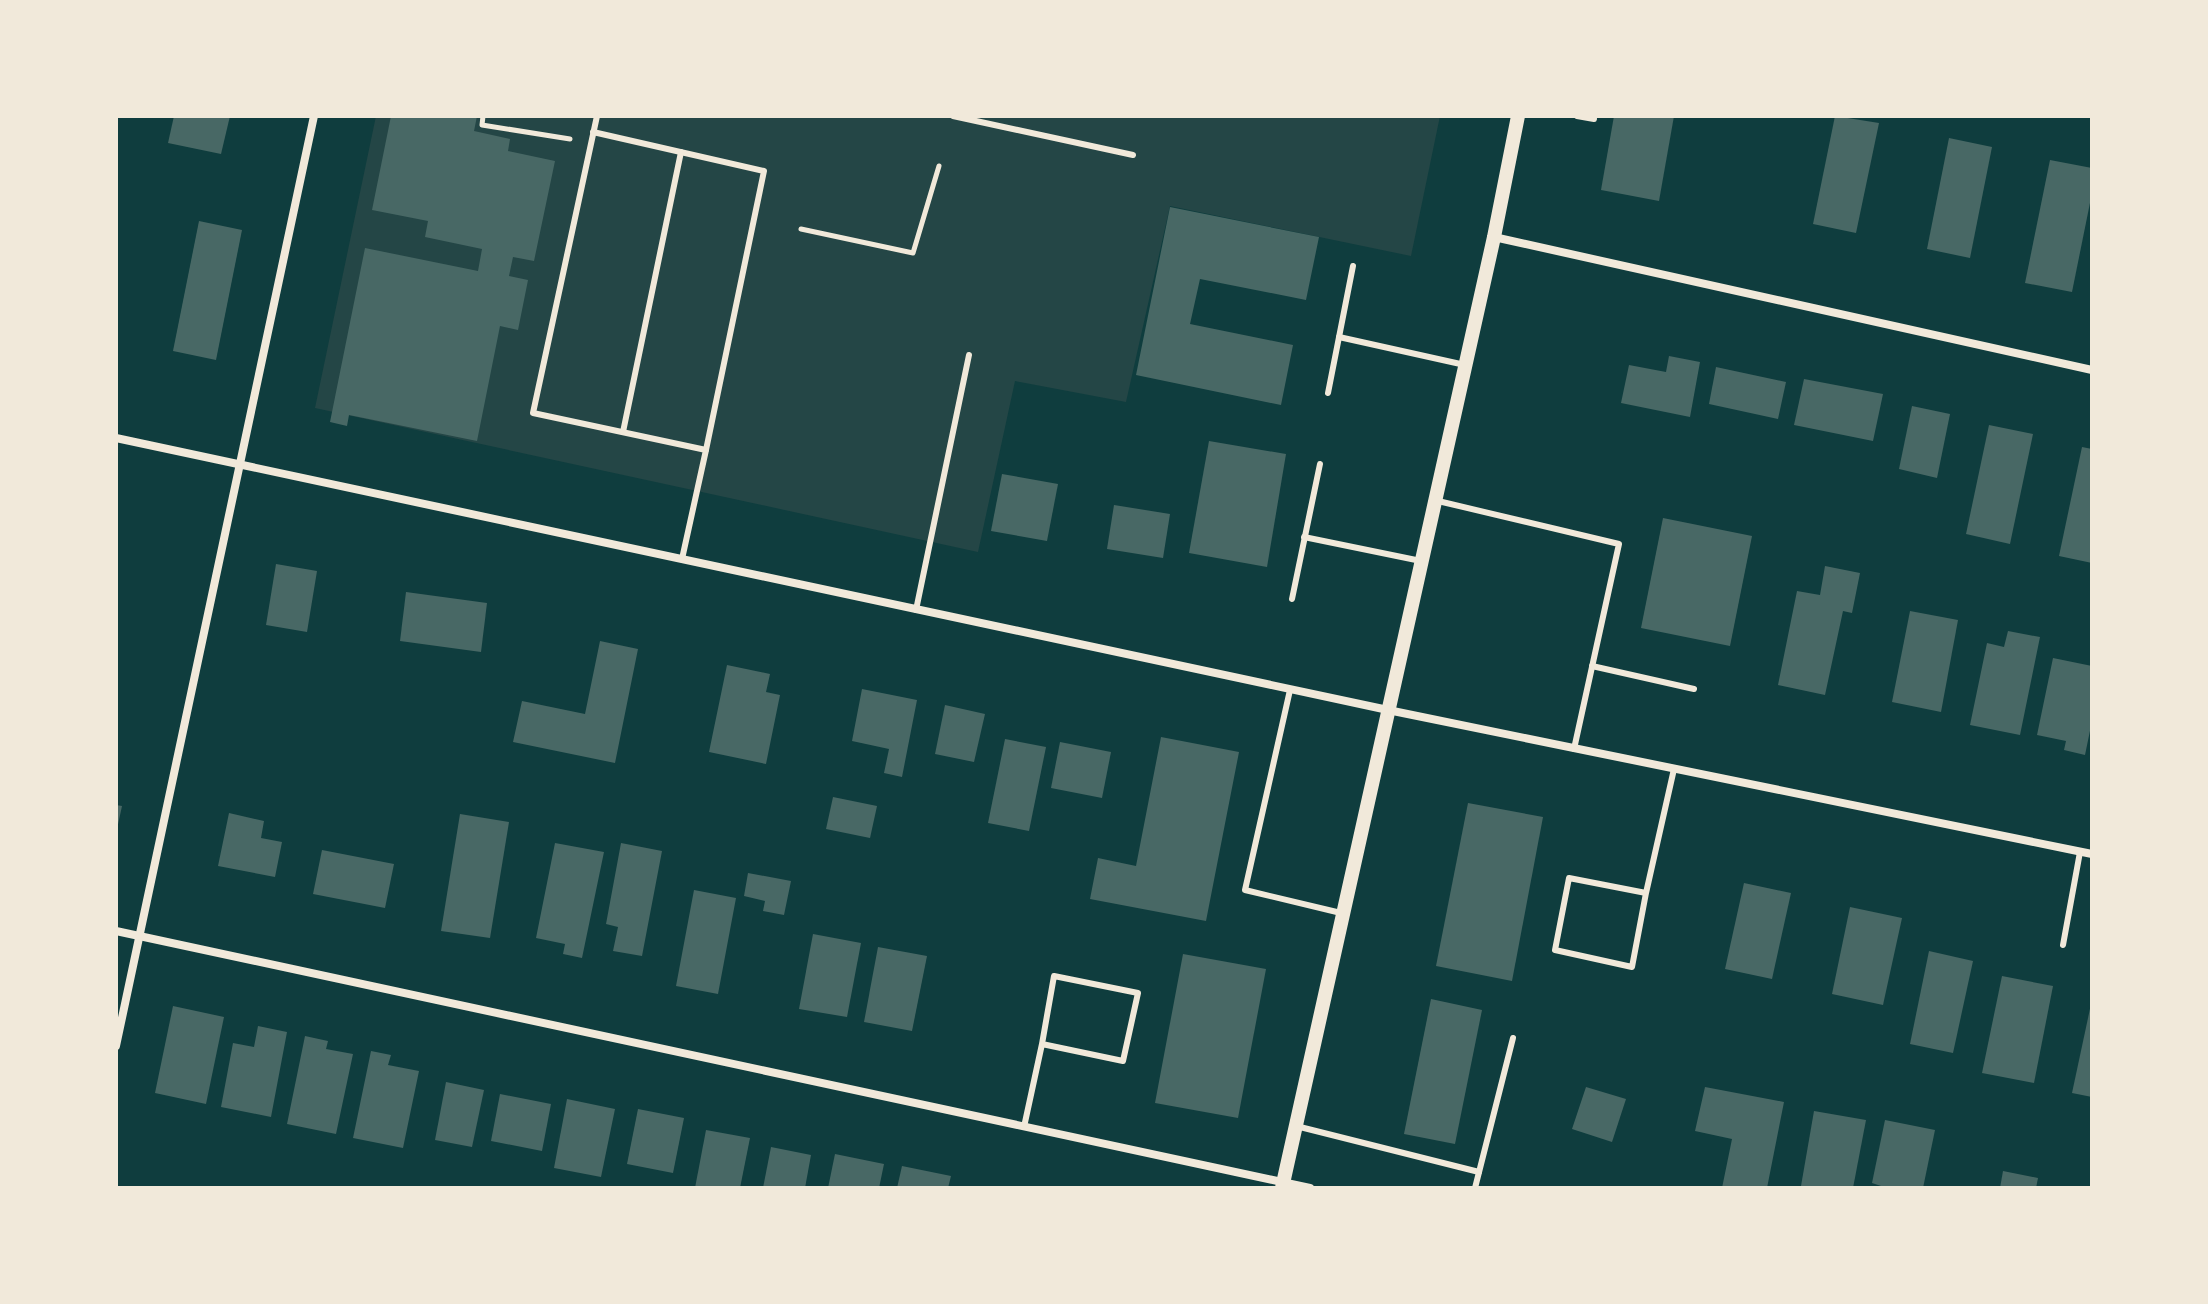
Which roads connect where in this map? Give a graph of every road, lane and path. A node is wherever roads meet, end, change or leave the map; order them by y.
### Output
1 (314, 116) edge
2 (483, 116) edge
3 (597, 116) edge
4 (953, 116) edge
5 (1518, 116) edge
6 (1577, 116) edge
7 (1594, 119) dead end
8 (593, 132) junction
9 (570, 139) dead end
10 (681, 152) junction
11 (1133, 155) dead end
12 (939, 166) dead end
13 (801, 229) dead end
14 (1494, 237) junction
15 (1353, 266) dead end
16 (1339, 337) junction
17 (969, 355) dead end
18 (1465, 365) junction
19 (2092, 370) edge
20 (1328, 393) dead end
21 (623, 432) junction
22 (116, 438) edge
23 (706, 450) junction
24 (1320, 464) dead end
25 (239, 465) junction
26 (1435, 500) junction
27 (1304, 537) junction
28 (682, 559) junction
29 (1421, 561) junction
30 (1292, 599) dead end
31 (916, 610) junction
32 (1592, 666) junction
33 (1694, 689) dead end
34 (1290, 690) junction
35 (1388, 710) junction
36 (1574, 749) junction
37 (1674, 769) junction
38 (2080, 852) junction
39 (2092, 854) edge
40 (1646, 893) junction
41 (1343, 914) junction
42 (116, 931) edge
43 (139, 936) junction
44 (2063, 945) dead end
45 (1513, 1038) dead end
46 (1042, 1044) junction
47 (116, 1046) edge
48 (1296, 1126) junction
49 (1024, 1127) junction
50 (1479, 1172) junction
51 (1283, 1185) edge
52 (1310, 1188) edge
53 (1475, 1188) edge

1 - 25 street
2 - 9 path
3 - 8 lane
4 - 11 lane
5 - 14 street
6 - 7 lane
8 - 10 lane
8 - 21 lane
10 - 21 lane
10 - 23 lane
12 - 13 path
14 - 18 street
14 - 19 street
15 - 16 lane
16 - 18 lane
16 - 20 lane
17 - 31 lane
18 - 26 street
21 - 23 lane
22 - 25 street
23 - 28 lane
24 - 27 lane
25 - 28 street
25 - 43 street
26 - 29 street
26 - 32 lane
27 - 29 lane
27 - 30 lane
28 - 31 street
29 - 35 street
31 - 34 street
32 - 33 lane
32 - 36 lane
34 - 35 street
34 - 41 lane
35 - 36 street
35 - 41 street
36 - 37 street
37 - 38 street
37 - 40 lane
38 - 39 street
38 - 44 lane
40 - 40 lane
41 - 48 street
42 - 43 street
43 - 47 street
43 - 49 street
45 - 50 lane
46 - 46 lane
46 - 49 lane
48 - 50 lane
48 - 51 street
49 - 51 street
50 - 53 lane
51 - 52 street

